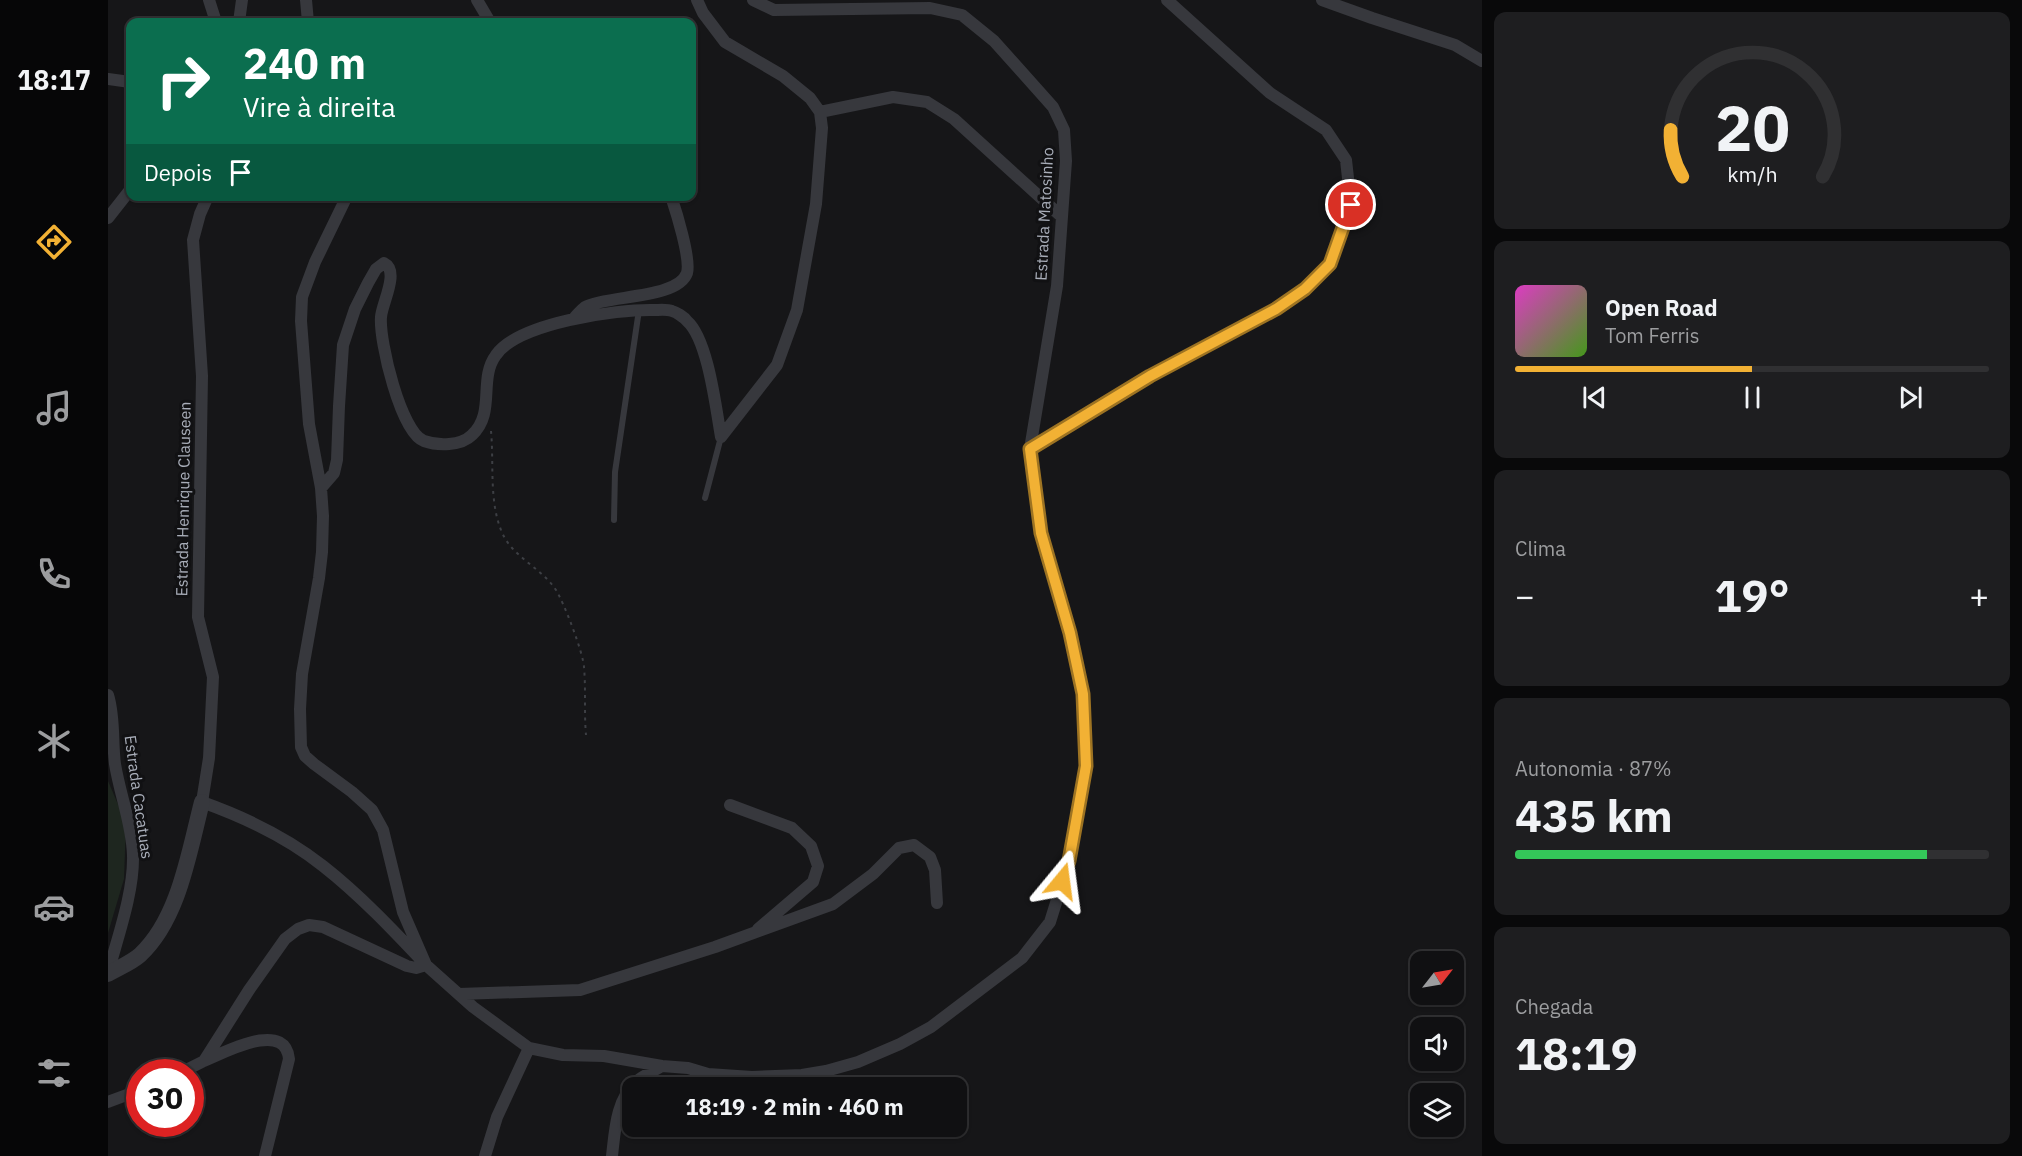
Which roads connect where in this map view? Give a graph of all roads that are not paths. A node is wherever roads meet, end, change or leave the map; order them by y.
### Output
1 (208, 0) edge
2 (242, 0) edge
3 (306, 0) edge
4 (477, 0) edge
5 (698, 0) edge
6 (753, 0) edge
7 (1167, 0) edge
8 (1322, 0) edge
9 (215, 18) edge
10 (240, 18) edge
11 (308, 18) edge
12 (488, 18) edge
13 (1482, 61) edge
14 (108, 80) edge
15 (126, 82) edge
16 (820, 112) junction
17 (126, 195) edge
18 (206, 201) edge
19 (345, 201) edge
20 (672, 201) edge
21 (1062, 217) junction
22 (108, 218) edge
23 (639, 309) junction
24 (575, 317) junction
25 (721, 437) junction
26 (1030, 449) junction
27 (321, 488) junction
28 (705, 498) dead end
29 (614, 520) dead end
30 (108, 695) edge
31 (202, 802) junction
32 (730, 805) dead end
33 (937, 903) dead end
34 (752, 934) junction
35 (426, 965) junction
36 (108, 973) edge
37 (459, 994) junction
38 (529, 1048) junction
39 (204, 1061) joint
40 (662, 1066) junction
41 (126, 1095) edge
42 (108, 1102) edge
43 (265, 1156) edge
44 (485, 1156) edge
45 (612, 1156) edge

1 - 9 street
2 - 10 street
3 - 11 street
4 - 12 street
5 - 16 street
6 - 21 street, Estrada Matosinho
7 - 26 street
8 - 13 street
14 - 15 street
16 - 21 street
16 - 25 street
17 - 22 street
18 - 31 street, Estrada Henrique Clauseen
19 - 27 street
20 - 24 street
21 - 26 street, Estrada Matosinho
23 - 24 street
23 - 25 street
23 - 29 lane
24 - 27 street
25 - 28 lane
26 - 40 street, Estrada Matosinho
27 - 35 street
30 - 36 street, Estrada Cacatuas
31 - 35 street
31 - 36 street
32 - 34 street
33 - 34 street
34 - 37 street
35 - 37 street
35 - 39 street
37 - 38 street
38 - 40 street, Estrada Matosinho
38 - 44 street
39 - 43 street
40 - 45 street
41 - 42 street

